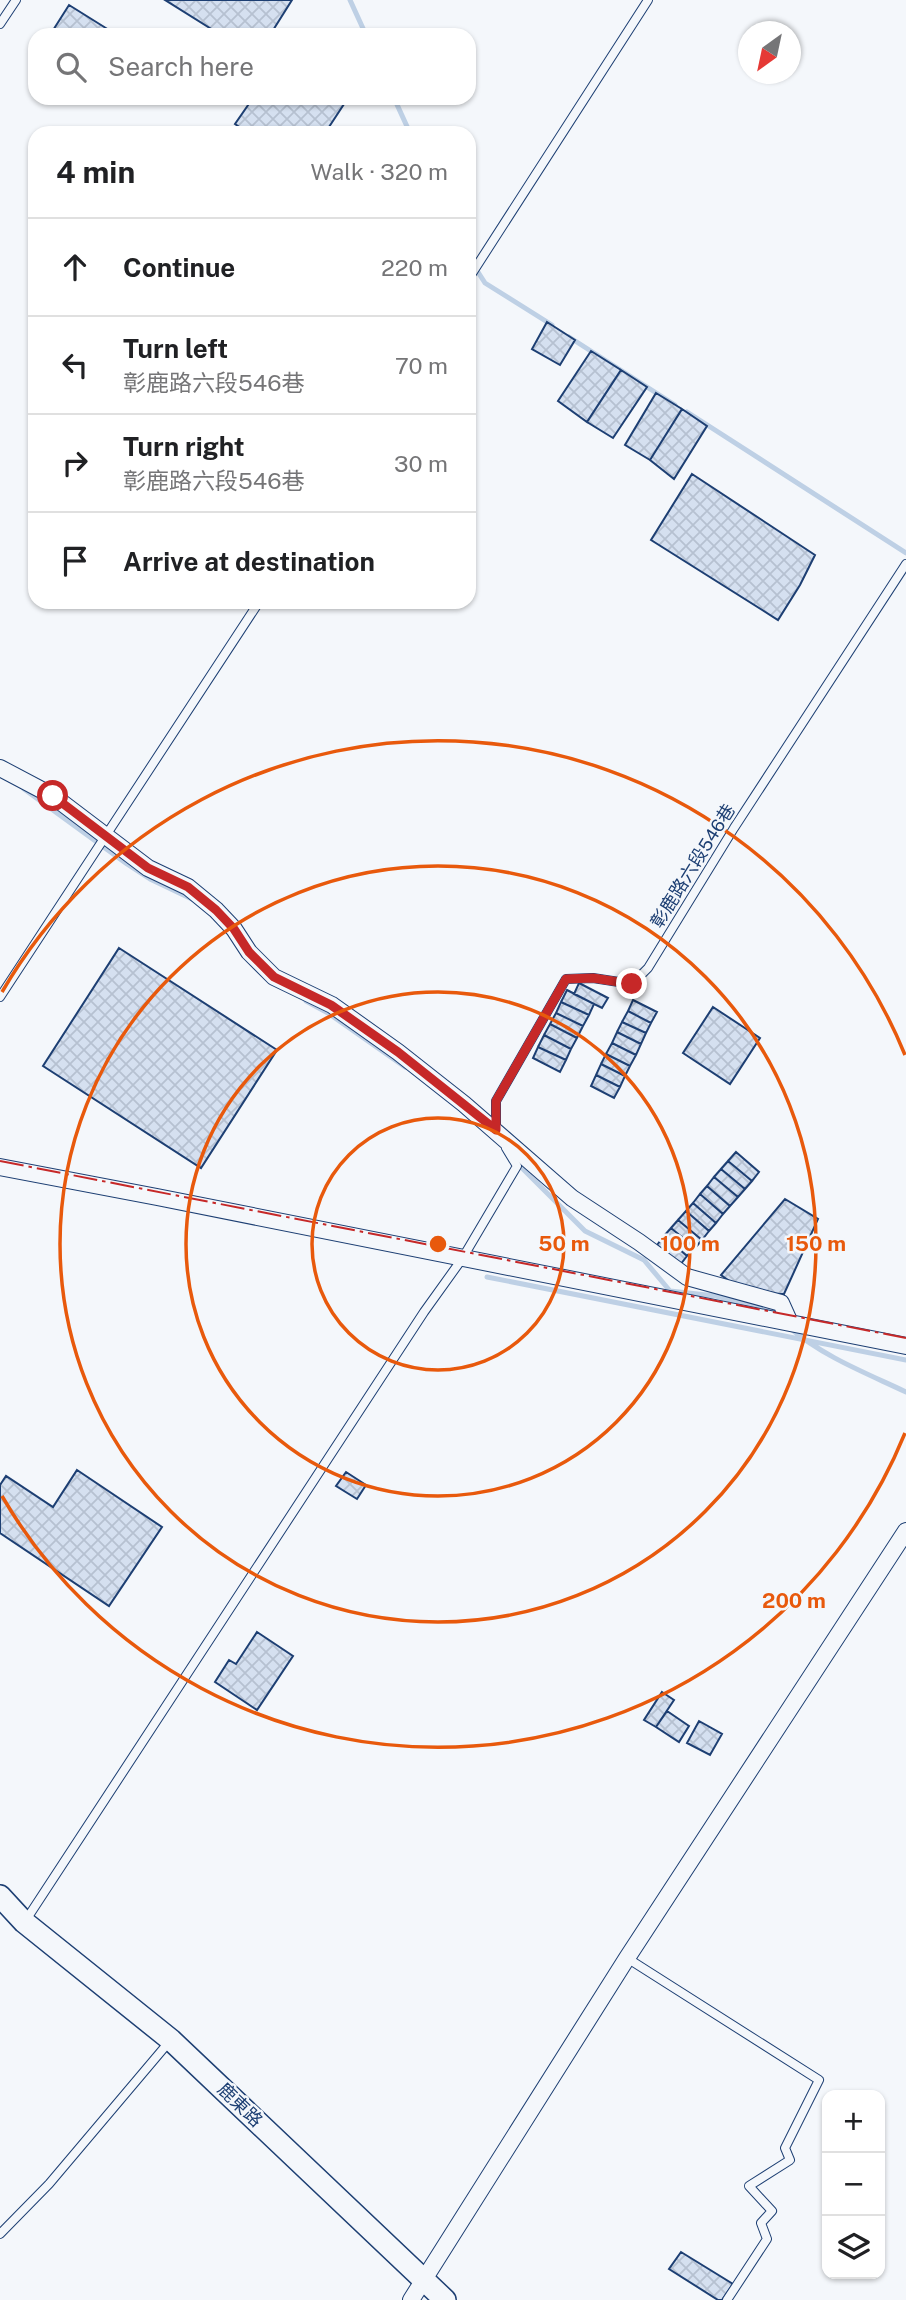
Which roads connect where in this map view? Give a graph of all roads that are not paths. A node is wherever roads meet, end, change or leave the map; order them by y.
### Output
1 (16, 0) edge
2 (648, 0) edge
3 (0, 24) edge
4 (476, 267) edge
5 (906, 564) edge
6 (254, 609) edge
7 (0, 768) edge
8 (106, 837) junction
9 (0, 997) edge
10 (496, 1130) junction
11 (0, 1167) edge
12 (462, 1259) junction
13 (790, 1323) junction
14 (906, 1346) edge
15 (906, 1531) edge
16 (0, 1896) edge
17 (0, 1912) edge
18 (24, 1923) junction
19 (627, 1958) junction
20 (171, 2040) junction
21 (0, 2234) edge
22 (424, 2281) junction
23 (411, 2300) edge
24 (445, 2300) edge
25 (727, 2300) edge

1 - 3 lane
2 - 4 lane
5 - 10 lane, 彰鹿路六段546巷
6 - 8 lane
7 - 8 street
8 - 9 lane
8 - 10 street
10 - 12 lane
10 - 13 street
11 - 12 street
12 - 13 street
12 - 18 lane
13 - 14 street
15 - 19 street
16 - 18 street, 鹿東路
17 - 18 street, 鹿東路
18 - 20 street, 鹿東路
19 - 22 street
19 - 25 lane
20 - 21 lane
20 - 22 street, 鹿東路
22 - 23 street
22 - 24 street, 鹿東路

